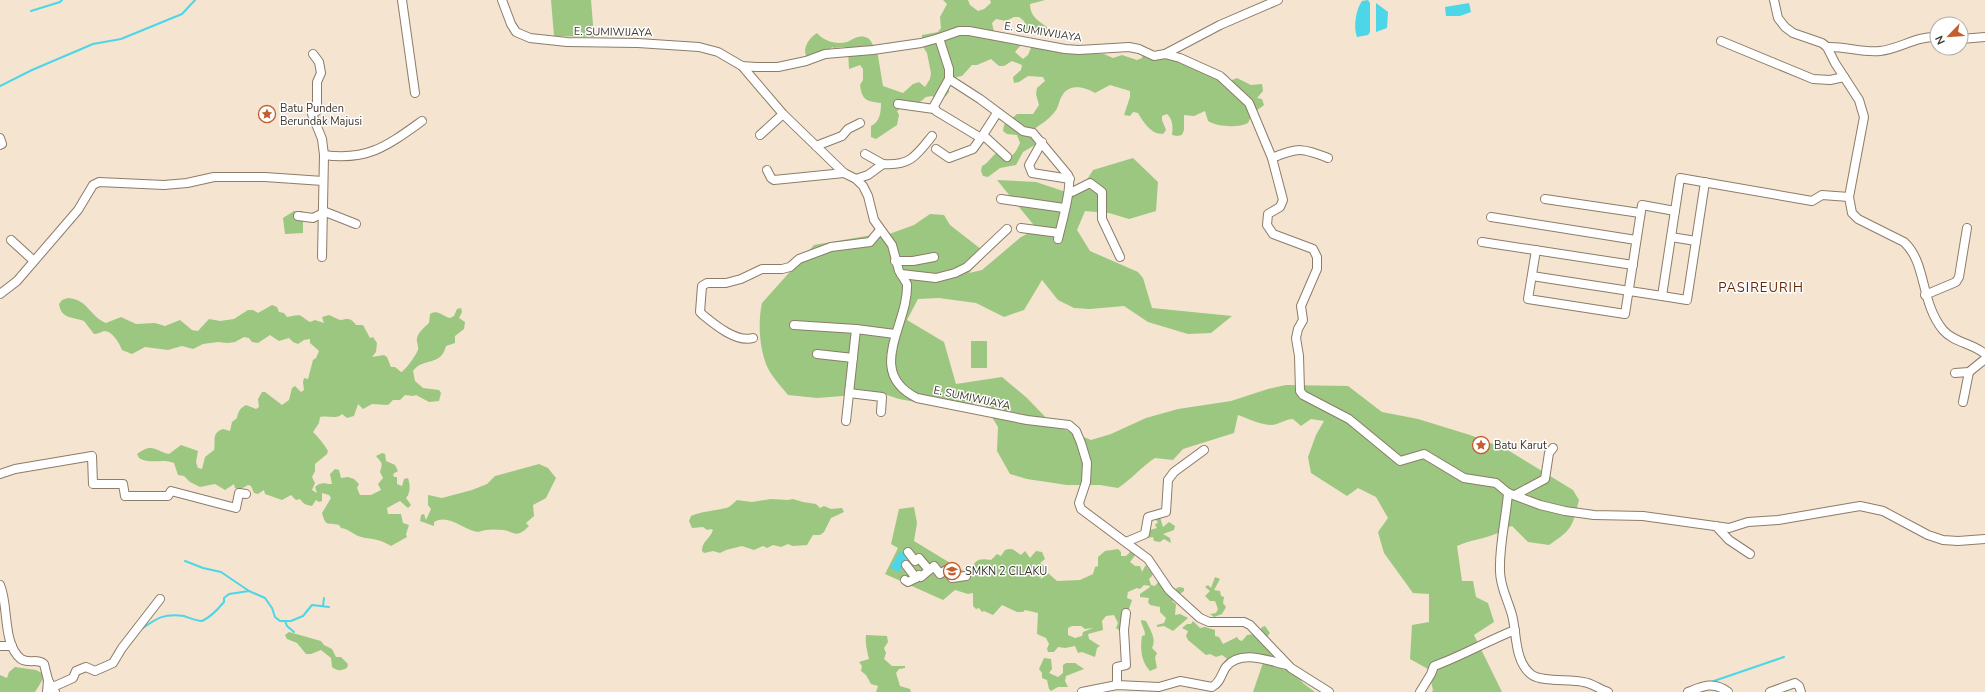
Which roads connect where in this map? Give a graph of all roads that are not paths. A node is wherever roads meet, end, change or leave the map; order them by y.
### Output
1 (402, 0) edge
2 (502, 0) edge
3 (1278, 0) edge
4 (1774, 0) edge
5 (939, 38) junction
6 (1929, 38) edge
7 (1969, 38) edge
8 (1985, 38) edge
9 (1721, 41) dead end
10 (1827, 47) junction
11 (313, 54) dead end
12 (1165, 54) junction
13 (742, 66) junction
14 (1844, 77) junction
15 (949, 79) junction
16 (415, 93) dead end
17 (898, 104) dead end
18 (934, 109) junction
19 (997, 113) junction
20 (783, 114) junction
21 (422, 121) dead end
22 (860, 123) dead end
23 (760, 135) dead end
24 (932, 136) dead end
25 (982, 136) junction
26 (0, 138) edge
27 (1042, 142) junction
28 (0, 145) edge
29 (816, 146) junction
30 (936, 149) dead end
31 (865, 154) dead end
32 (324, 155) junction
33 (1007, 157) dead end
34 (1272, 158) junction
35 (1328, 158) dead end
36 (882, 164) junction
37 (768, 170) dead end
38 (844, 173) junction
39 (856, 179) junction
40 (1070, 179) junction
41 (323, 181) junction
42 (1705, 182) junction
43 (1068, 192) junction
44 (1849, 197) junction
45 (1545, 198) dead end
46 (1001, 199) dead end
47 (1064, 208) junction
48 (1675, 211) junction
49 (323, 212) junction
50 (1640, 213) junction
51 (298, 216) dead end
52 (1490, 217) dead end
53 (356, 224) dead end
54 (1021, 228) dead end
55 (1967, 228) dead end
56 (1007, 229) dead end
57 (880, 230) junction
58 (1671, 237) junction
59 (11, 240) dead end
60 (1636, 240) junction
61 (1696, 241) junction
62 (1482, 242) dead end
63 (1536, 250) junction
64 (322, 257) dead end
65 (934, 257) dead end
66 (1120, 257) dead end
67 (896, 260) junction
68 (34, 261) junction
69 (1633, 265) junction
70 (901, 274) junction
71 (1532, 276) junction
72 (1629, 291) junction
73 (0, 294) edge
74 (1925, 295) junction
75 (1662, 296) junction
76 (794, 324) dead end
77 (856, 329) junction
78 (895, 334) junction
79 (753, 338) dead end
80 (817, 354) dead end
81 (1985, 354) edge
82 (853, 358) junction
83 (1985, 359) edge
84 (1969, 372) junction
85 (1955, 373) dead end
86 (849, 393) junction
87 (1963, 402) dead end
88 (881, 412) dead end
89 (846, 421) dead end
90 (1554, 448) dead end
91 (1204, 450) dead end
92 (0, 474) edge
93 (246, 494) dead end
94 (1512, 494) junction
95 (1716, 526) junction
96 (1985, 539) edge
97 (1126, 542) junction
98 (908, 552) dead end
99 (1750, 554) dead end
100 (906, 565) dead end
101 (921, 575) junction
102 (966, 576) dead end
103 (905, 580) dead end
104 (0, 585) edge
105 (160, 599) dead end
106 (1126, 613) dead end
107 (1515, 630) junction
108 (0, 646) edge
109 (12, 646) junction
110 (1288, 665) junction
111 (1117, 685) junction
112 (51, 688) edge
113 (1212, 689) edge
114 (1082, 692) edge
115 (1329, 692) edge
116 (1420, 692) edge
117 (1608, 692) edge
118 (1688, 692) edge
119 (1728, 692) edge
120 (1770, 692) edge
121 (1801, 692) edge

1 - 16 street
2 - 13 street, E. SUMIWIJAYA
3 - 12 street
4 - 10 street
5 - 12 street, E. SUMIWIJAYA
5 - 13 street, E. SUMIWIJAYA
5 - 15 street
6 - 10 street
7 - 8 street
9 - 14 street
10 - 14 street
11 - 32 street
12 - 34 street, E. SUMIWIJAYA
13 - 20 street, E. SUMIWIJAYA
14 - 44 street
15 - 18 street
15 - 19 street
17 - 18 street
18 - 25 street
19 - 25 street
19 - 27 street
20 - 23 street
20 - 29 street, E. SUMIWIJAYA
21 - 32 street
22 - 29 street
24 - 36 street
25 - 30 street
25 - 33 street
26 - 28 street
27 - 40 street
27 - 40 street
29 - 38 street, E. SUMIWIJAYA
31 - 36 street
32 - 41 street
34 - 35 street
34 - 94 street, E. SUMIWIJAYA
36 - 39 street
37 - 38 street
38 - 39 street, E. SUMIWIJAYA
39 - 57 street, E. SUMIWIJAYA
40 - 43 street
41 - 49 street
41 - 68 street
42 - 44 street
42 - 48 street
42 - 61 street
43 - 47 street
43 - 66 street
44 - 74 street
45 - 50 street
46 - 47 street
47 - 54 street
48 - 50 street
48 - 58 street
49 - 51 street
49 - 53 street
49 - 64 street
50 - 60 street
52 - 60 street
55 - 74 street
56 - 70 street
57 - 67 street, E. SUMIWIJAYA
57 - 79 street
58 - 61 street
58 - 75 street
59 - 68 street
60 - 69 street
61 - 75 street
62 - 63 street
63 - 69 street
63 - 71 street
65 - 67 street
67 - 70 street, E. SUMIWIJAYA
68 - 73 street
69 - 72 street
70 - 78 street, E. SUMIWIJAYA
71 - 72 street
71 - 72 street
72 - 75 street
74 - 81 street
76 - 77 street
77 - 78 street
77 - 82 street
78 - 97 street, E. SUMIWIJAYA
80 - 82 street
82 - 86 street
83 - 84 street
84 - 85 street
84 - 87 street
86 - 88 street
86 - 89 street
90 - 94 street
91 - 97 street
92 - 93 street
94 - 95 street
94 - 107 street
95 - 96 street
95 - 99 street
97 - 110 street, E. SUMIWIJAYA
98 - 101 street
100 - 101 street
101 - 102 street
101 - 103 street
104 - 109 street
105 - 112 street
106 - 111 street
107 - 116 street
107 - 117 street
108 - 109 street
109 - 112 street
110 - 113 street, E. SUMIWIJAYA
110 - 115 street, E. SUMIWIJAYA
111 - 113 street, E. SUMIWIJAYA
111 - 114 street, E. SUMIWIJAYA
118 - 119 street
120 - 121 street

